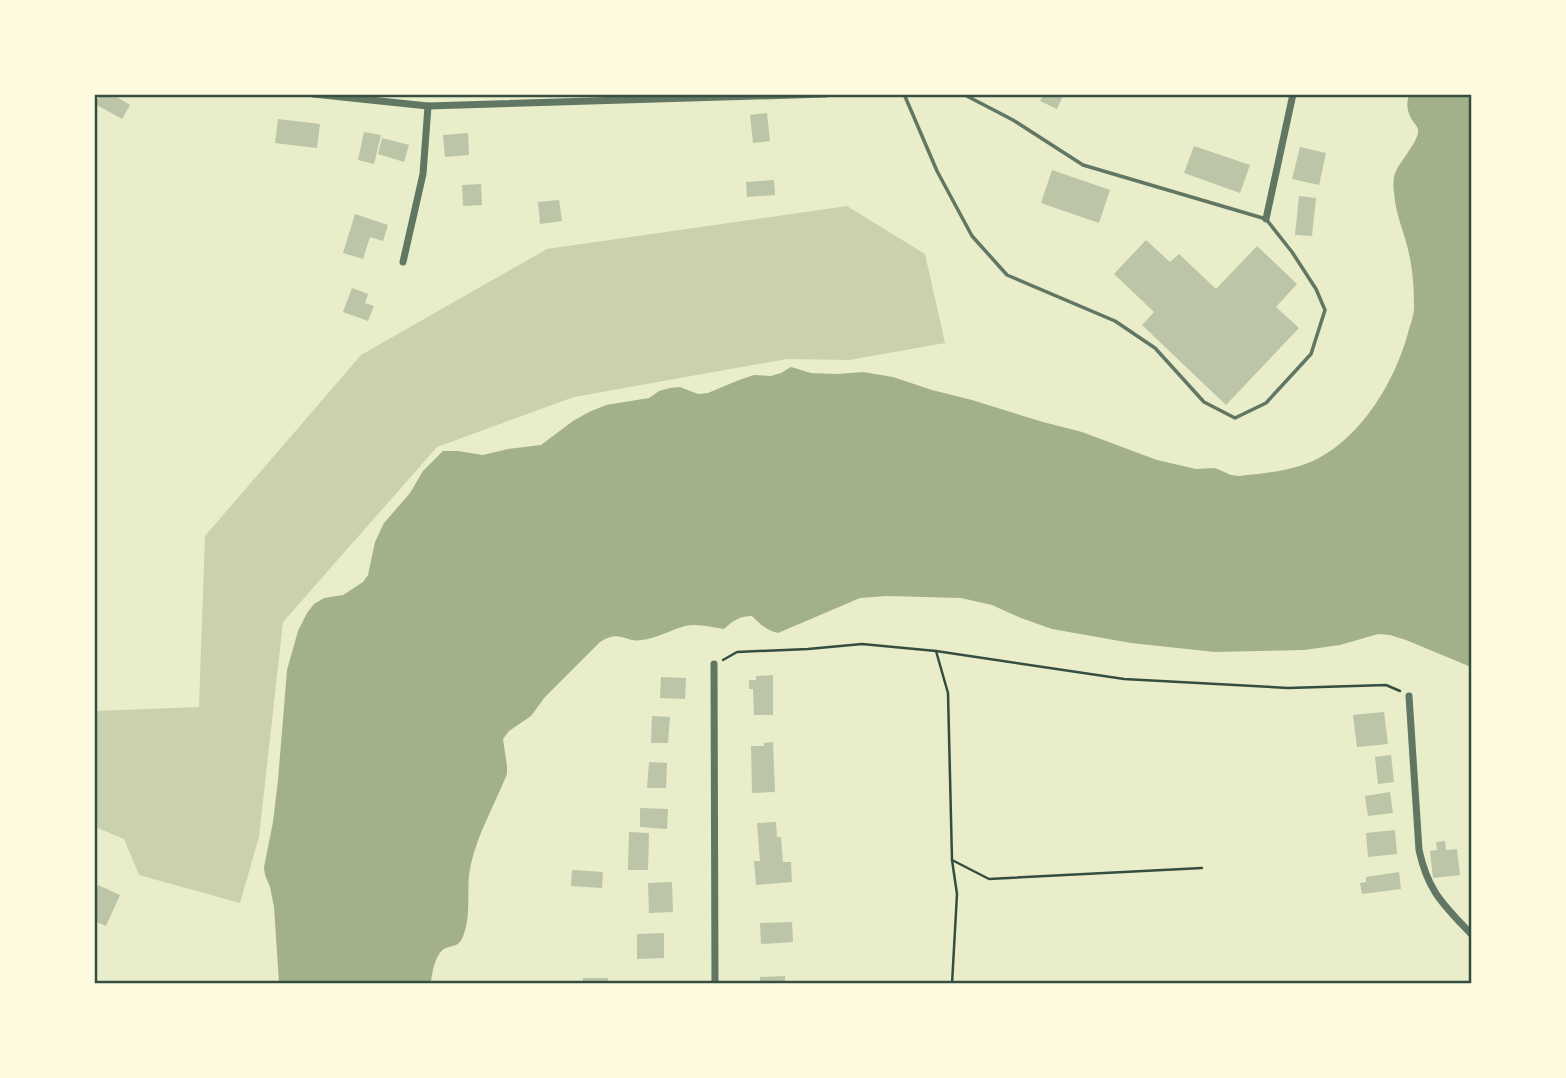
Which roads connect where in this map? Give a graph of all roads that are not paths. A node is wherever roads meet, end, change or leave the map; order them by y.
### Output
1 (313, 94) edge
2 (826, 94) edge
3 (904, 94) edge
4 (963, 94) edge
5 (1293, 94) edge
6 (428, 106) junction
7 (1266, 219) junction
8 (403, 262) dead end
9 (714, 664) road end
10 (1409, 696) road end
11 (1472, 935) edge
12 (715, 984) edge

1 - 6 street
2 - 6 street
3 - 7 lane
4 - 7 lane
5 - 7 street
6 - 8 street
9 - 12 street
10 - 11 street

